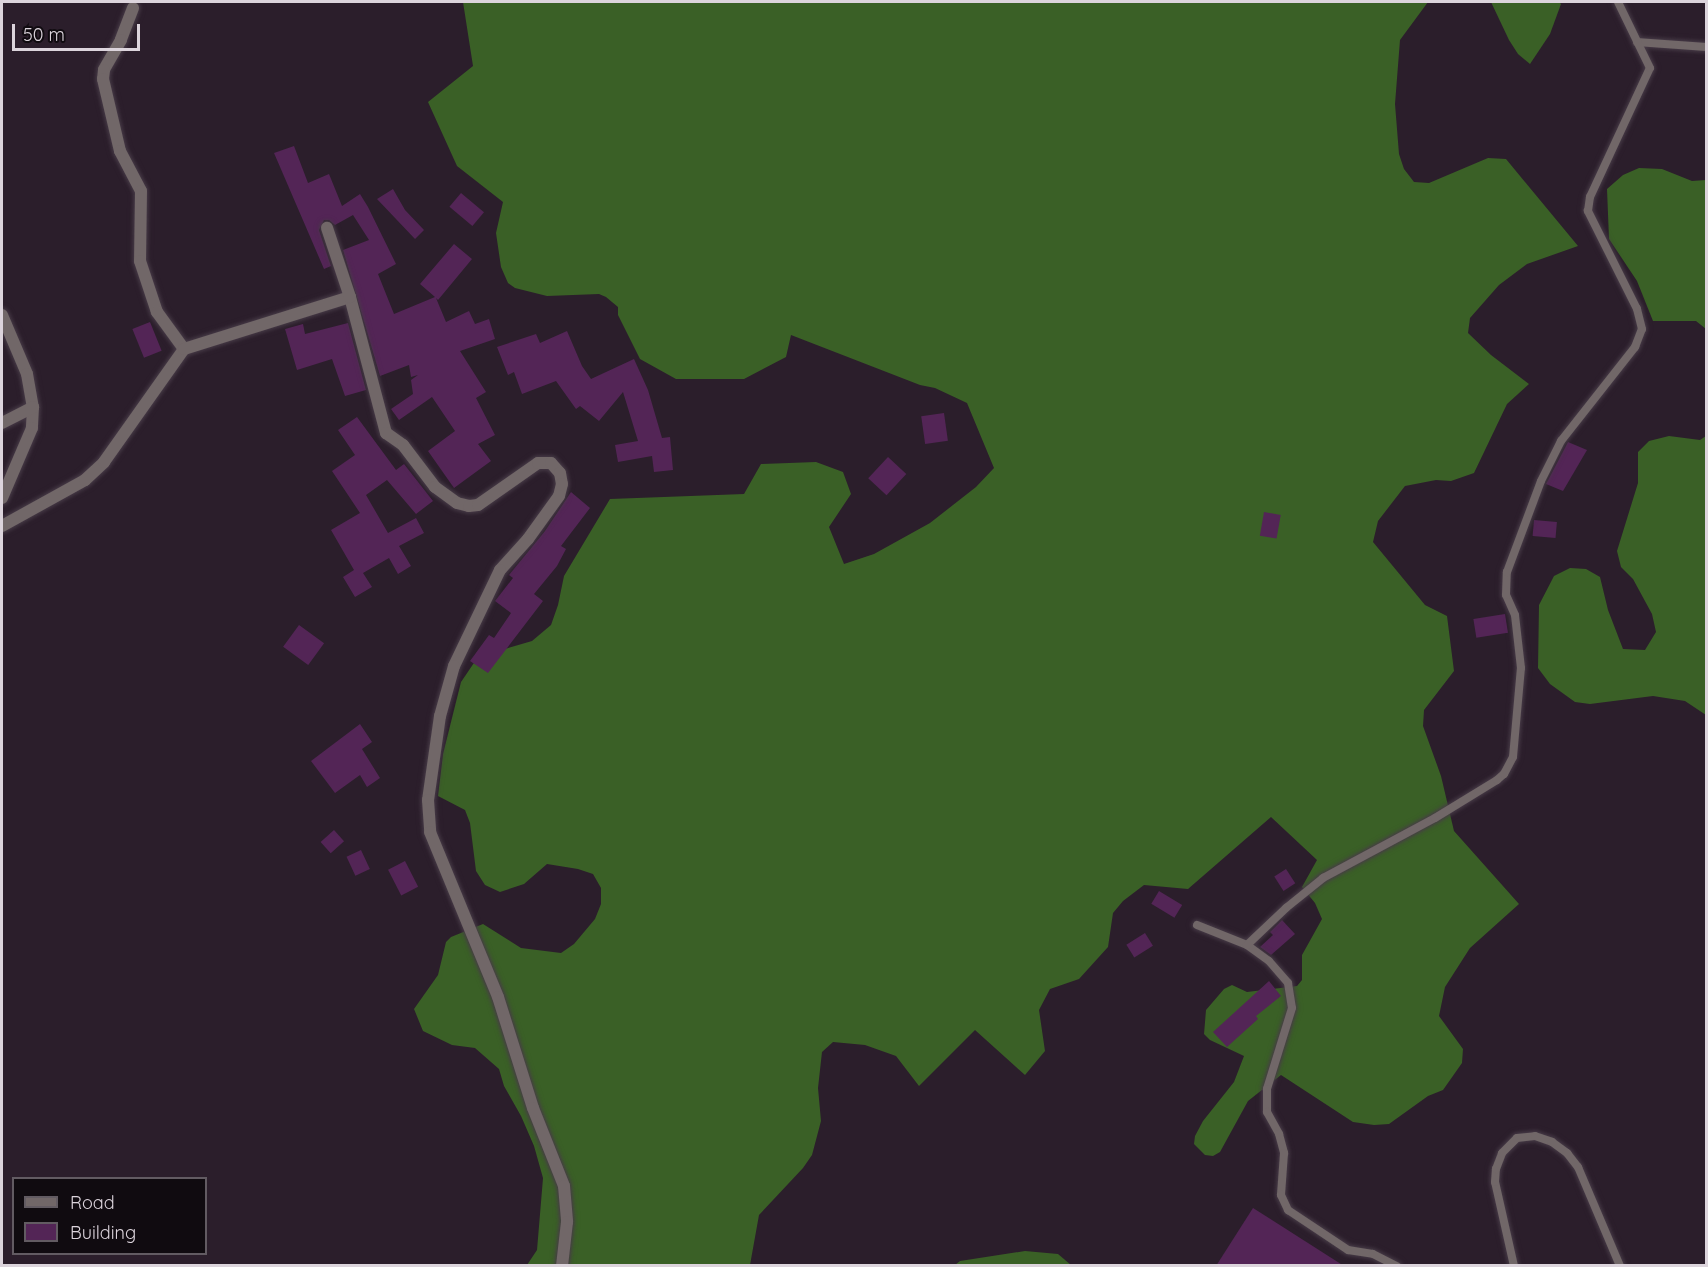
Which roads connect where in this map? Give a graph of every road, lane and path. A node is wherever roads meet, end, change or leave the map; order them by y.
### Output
1 (1618, 2) edge
2 (133, 8) dead end
3 (1637, 42) junction
4 (1707, 47) edge
5 (327, 228) dead end
6 (350, 297) junction
7 (2, 315) edge
8 (184, 349) junction
9 (33, 407) junction
10 (2, 423) edge
11 (2, 498) edge
12 (2, 526) edge
13 (1197, 925) dead end
14 (1247, 945) junction
15 (562, 1266) edge
16 (1397, 1266) edge
17 (1514, 1266) edge
18 (1620, 1266) edge

1 - 3 lane
2 - 8 street
3 - 4 lane
3 - 14 lane
5 - 6 street
6 - 8 street
6 - 15 street
7 - 9 street
8 - 12 street
9 - 10 street
9 - 11 street
13 - 14 lane
14 - 16 lane
17 - 18 lane

